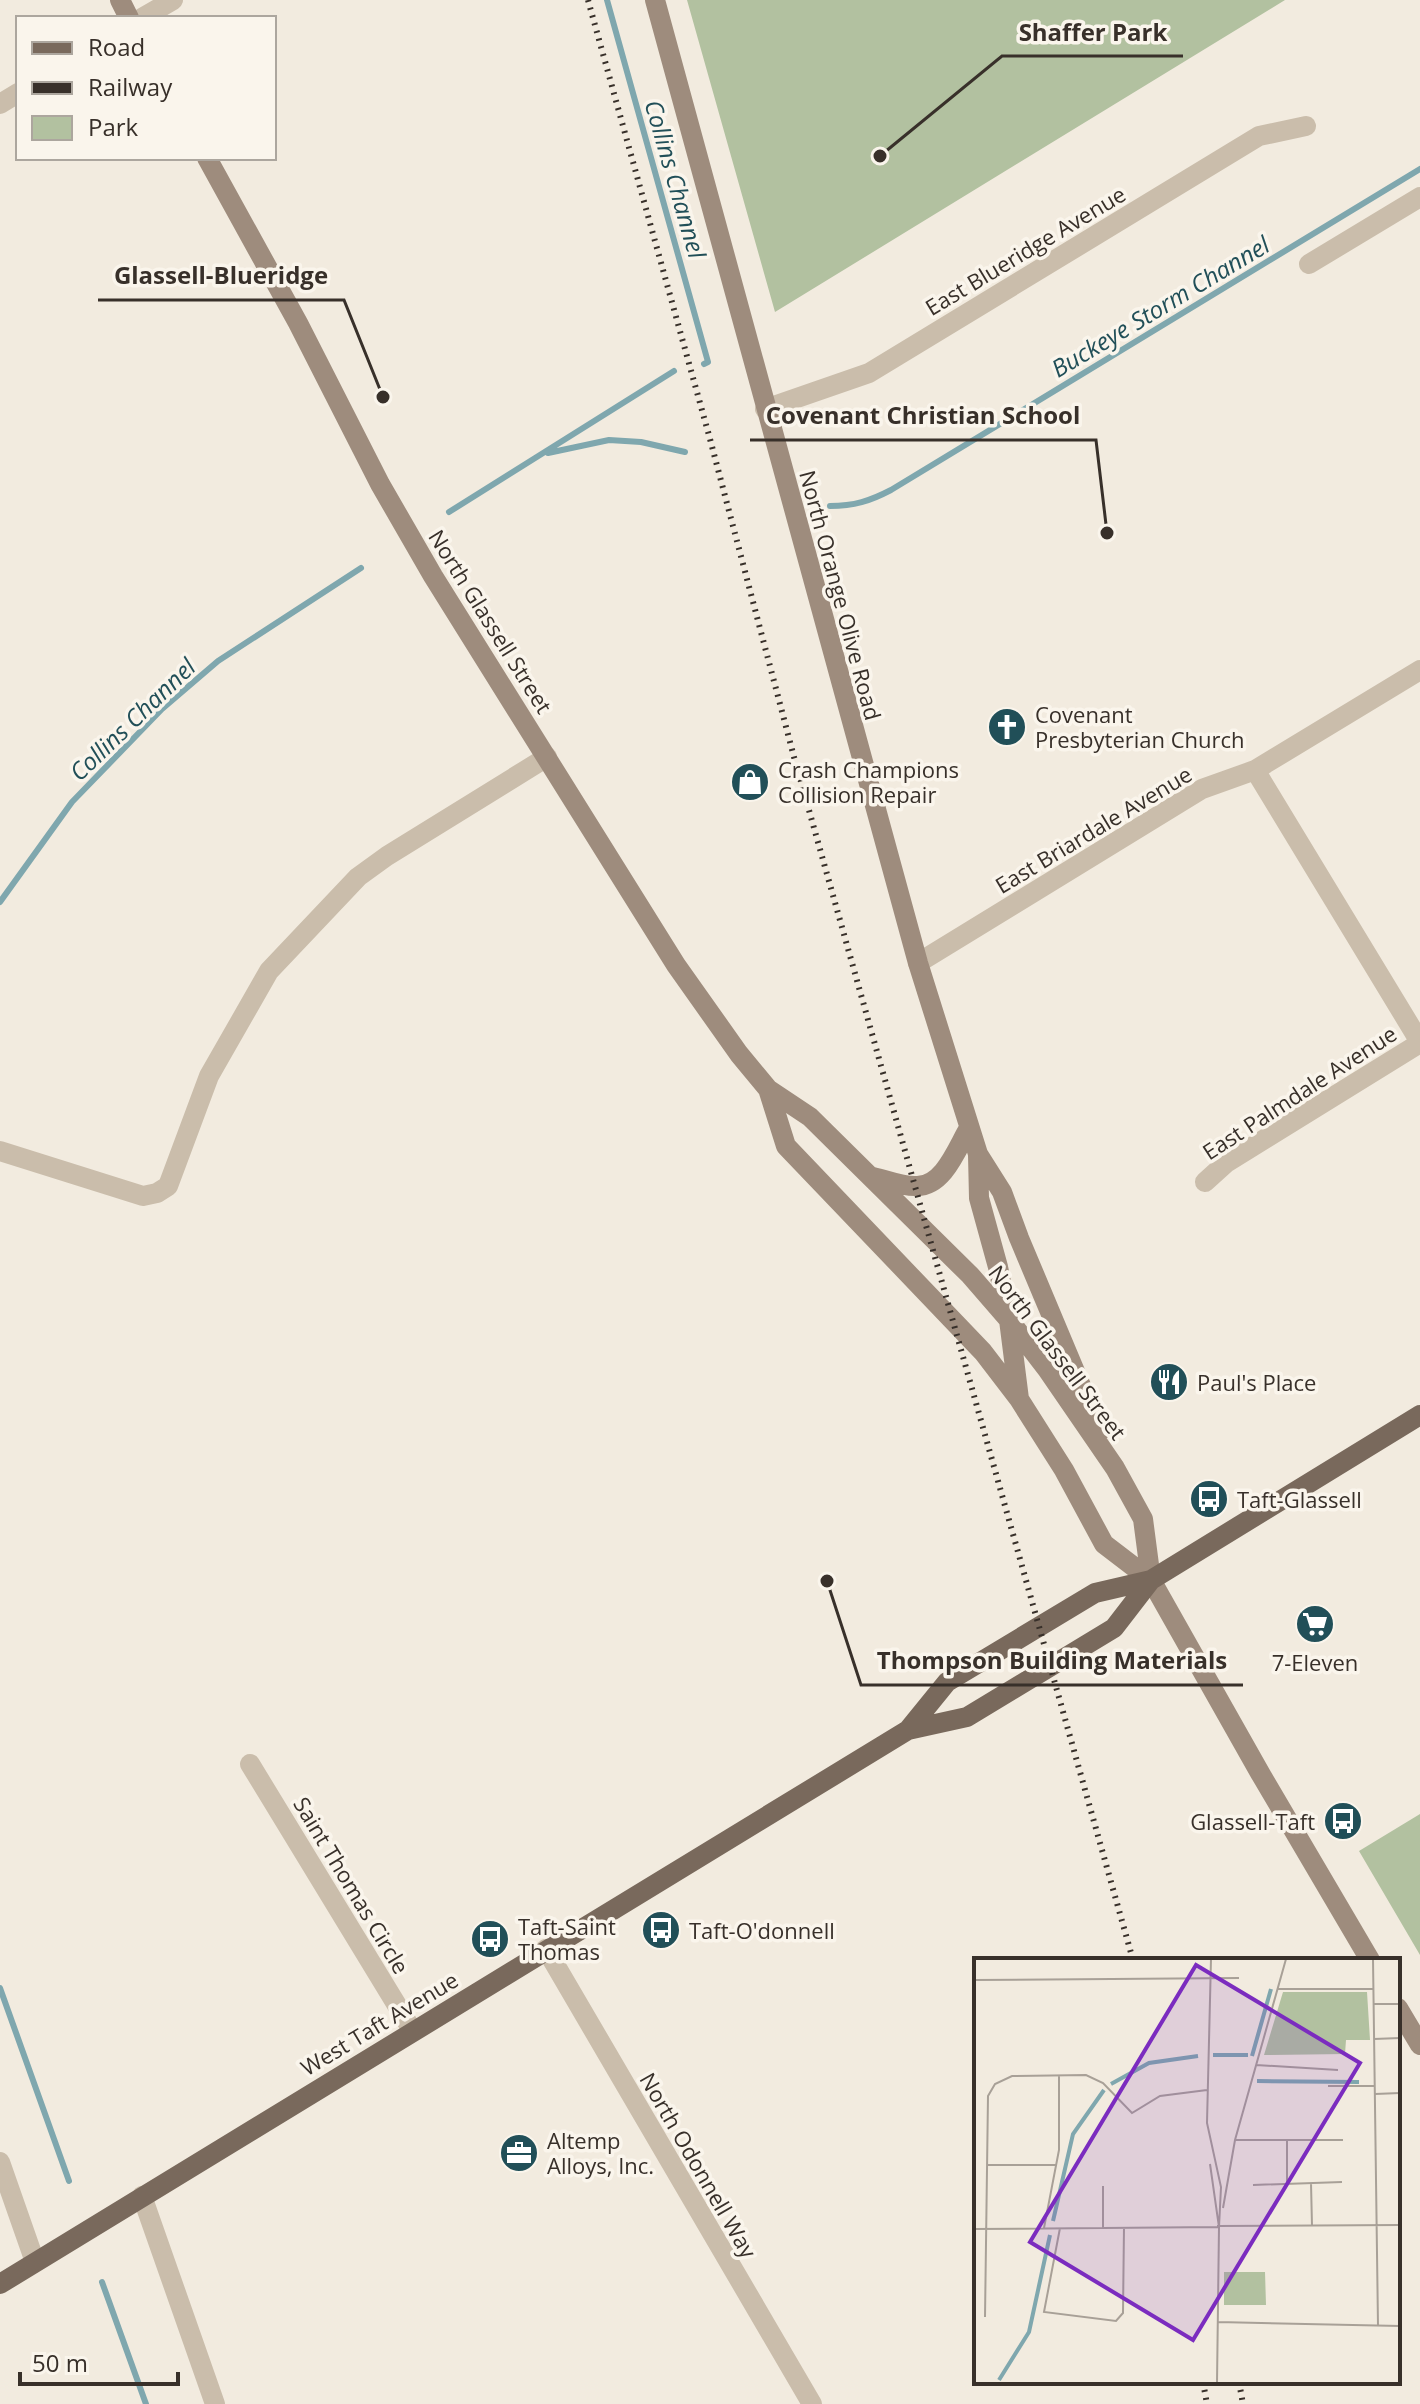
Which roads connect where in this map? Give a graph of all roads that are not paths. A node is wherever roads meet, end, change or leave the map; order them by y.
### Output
1 (173, 0) edge
2 (655, 0) edge
3 (145, 16) edge
4 (1306, 126) dead end
5 (208, 160) edge
6 (1420, 197) edge
7 (1309, 264) dead end
8 (765, 409) junction
9 (1420, 670) edge
10 (547, 757) junction
11 (1255, 770) junction
12 (918, 963) junction
13 (1420, 1042) edge
14 (768, 1089) junction
15 (969, 1128) junction
16 (0, 1151) edge
17 (978, 1154) junction
18 (871, 1177) junction
19 (1205, 1182) dead end
20 (1009, 1320) junction
21 (1019, 1399) junction
22 (1420, 1415) edge
23 (1115, 1468) junction
24 (1151, 1580) junction
25 (908, 1730) junction
26 (250, 1764) dead end
27 (546, 1949) junction
28 (1369, 1958) edge
29 (1400, 2011) edge
30 (412, 2030) junction
31 (1420, 2045) edge
32 (0, 2162) edge
33 (142, 2196) junction
34 (35, 2262) junction
35 (0, 2284) edge
36 (215, 2404) edge
37 (812, 2404) edge

1 - 3 street
2 - 8 main road, North Orange Olive Road
4 - 8 street, East Blueridge Avenue
5 - 10 main road, North Glassell Street
6 - 7 street
8 - 12 main road, North Orange Olive Road
9 - 11 street, East Briardale Avenue
10 - 14 main road, North Glassell Street
10 - 16 street
11 - 12 street, East Briardale Avenue
11 - 13 street
12 - 15 main road, North Orange Olive Road
13 - 19 street, East Palmdale Avenue
14 - 18 main road, North Glassell Street
14 - 21 main road, North Glassell Street
15 - 17 main road, North Orange Olive Road
15 - 18 main road
17 - 20 main road, North Orange Olive Road
17 - 23 main road, North Orange Olive Road
18 - 20 main road, North Glassell Street
20 - 21 main road, North Orange Olive Road
20 - 23 main road, North Glassell Street
21 - 24 main road, North Glassell Street
22 - 24 main road
23 - 24 main road, North Glassell Street
24 - 25 main road, West Taft Avenue
24 - 25 main road, West Taft Avenue
24 - 28 main road, North Glassell Street
25 - 27 main road, West Taft Avenue
26 - 30 street, Saint Thomas Circle
27 - 30 main road, West Taft Avenue
27 - 37 street, North Odonnell Way
29 - 31 main road
30 - 33 main road, West Taft Avenue
32 - 34 street
33 - 34 main road, West Taft Avenue
33 - 36 street
34 - 35 main road, West Taft Avenue

